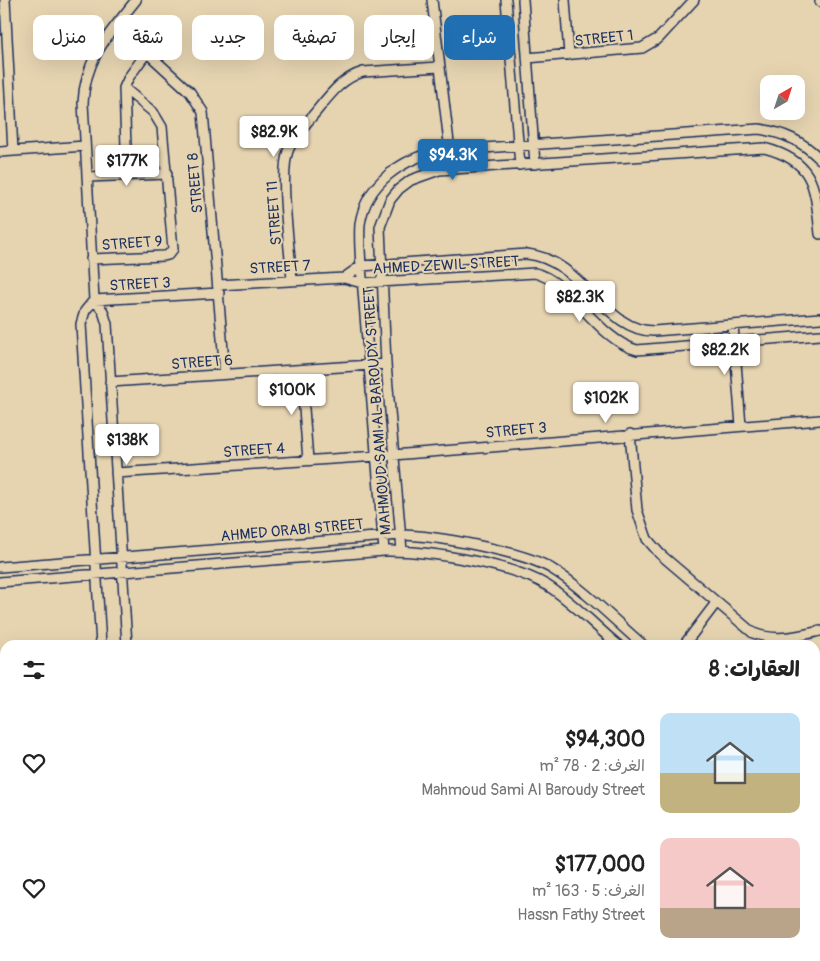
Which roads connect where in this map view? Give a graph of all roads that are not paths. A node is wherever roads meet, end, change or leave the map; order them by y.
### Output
1 (5, 0) edge
2 (136, 0) edge
3 (432, 0) edge
4 (506, 0) edge
5 (523, 0) edge
6 (565, 0) edge
7 (694, 0) edge
8 (125, 15) edge
9 (114, 29) edge
10 (570, 55) junction
11 (527, 58) junction
12 (141, 60) edge
13 (156, 60) edge
14 (439, 67) junction
15 (124, 88) junction
16 (534, 145) junction
17 (85, 146) junction
18 (518, 146) junction
19 (13, 151) junction
20 (450, 151) junction
21 (0, 152) edge
22 (820, 160) edge
23 (535, 164) junction
24 (520, 165) junction
25 (167, 174) junction
26 (127, 176) junction
27 (87, 177) junction
28 (820, 234) edge
29 (91, 259) junction
30 (380, 265) junction
31 (360, 266) junction
32 (344, 278) junction
33 (292, 280) junction
34 (381, 282) junction
35 (362, 283) junction
36 (218, 289) junction
37 (94, 300) junction
38 (820, 318) edge
39 (733, 325) junction
40 (820, 335) edge
41 (734, 343) junction
42 (386, 364) junction
43 (368, 365) junction
44 (300, 370) junction
45 (226, 374) junction
46 (110, 382) junction
47 (820, 420) edge
48 (741, 426) junction
49 (630, 434) junction
50 (394, 455) junction
51 (376, 456) junction
52 (308, 460) junction
53 (116, 473) junction
54 (400, 535) junction
55 (383, 536) junction
56 (384, 551) junction
57 (402, 551) junction
58 (121, 557) junction
59 (96, 559) junction
60 (0, 567) edge
61 (122, 572) junction
62 (97, 575) junction
63 (0, 582) edge
64 (716, 603) junction
65 (820, 631) edge
66 (101, 640) edge
67 (127, 640) edge
68 (612, 640) edge
69 (637, 640) edge
70 (688, 640) edge

1 - 19 street
2 - 8 street
3 - 14 street
4 - 18 street
5 - 11 street
6 - 10 street
7 - 10 street, STREET 1
9 - 17 street
10 - 11 street, STREET 1
11 - 16 street
12 - 15 street
13 - 36 street, STREET 8
14 - 20 street
14 - 33 street, STREET 11
15 - 25 street, STREET 9
15 - 26 street
16 - 18 street, MAHMOUD SAMI AL BAROUDY STREET
16 - 22 street, MAHMOUD SAMI AL BAROUDY STREET
16 - 23 street
17 - 19 street
17 - 27 street
18 - 20 street, MAHMOUD SAMI AL BAROUDY STREET
18 - 24 street
19 - 21 street
20 - 31 street, MAHMOUD SAMI AL BAROUDY STREET
23 - 24 street, MAHMOUD SAMI AL BAROUDY STREET
23 - 28 street, MAHMOUD SAMI AL BAROUDY STREET
24 - 30 street, MAHMOUD SAMI AL BAROUDY STREET
25 - 26 street
25 - 29 street, STREET 9
26 - 27 street
27 - 29 street
29 - 37 street
30 - 31 street, AHMED ZEWIL STREET
30 - 34 street, MAHMOUD SAMI AL BAROUDY STREET
30 - 39 street, AHMED ZEWIL STREET
31 - 32 street, AHMED ZEWIL STREET
31 - 35 street, MAHMOUD SAMI AL BAROUDY STREET
32 - 33 street, STREET 7
32 - 35 street, AHMED ZEWIL STREET
33 - 36 street, STREET 7
34 - 35 street, AHMED ZEWIL STREET
34 - 41 street, AHMED ZEWIL STREET
34 - 42 street, MAHMOUD SAMI AL BAROUDY STREET
35 - 43 street, MAHMOUD SAMI AL BAROUDY STREET
36 - 37 street, STREET 3
36 - 45 street, STREET 8
37 - 46 street
37 - 59 street
38 - 39 street, AHMED ZEWIL STREET
39 - 41 street
40 - 41 street, AHMED ZEWIL STREET
41 - 48 street
42 - 43 street, STREET 6
42 - 50 street, MAHMOUD SAMI AL BAROUDY STREET
43 - 44 street, STREET 6
43 - 51 street, MAHMOUD SAMI AL BAROUDY STREET
44 - 45 street, STREET 6
44 - 52 street
45 - 46 street, STREET 6
46 - 53 street
47 - 48 street, STREET 3
48 - 49 street, STREET 3
49 - 50 street, STREET 3
49 - 64 street
50 - 51 street, STREET 4
50 - 54 street, MAHMOUD SAMI AL BAROUDY STREET
51 - 52 street, STREET 4
51 - 55 street, MAHMOUD SAMI AL BAROUDY STREET
52 - 53 street, STREET 4
53 - 58 street
54 - 55 street, AHMED ORABI STREET
54 - 57 street, MAHMOUD SAMI AL BAROUDY STREET
54 - 69 street, AHMED ORABI STREET
55 - 56 street, MAHMOUD SAMI AL BAROUDY STREET
55 - 58 street, AHMED ORABI STREET
56 - 57 street, AHMED ORABI STREET
56 - 61 street, AHMED ORABI STREET
57 - 68 street, AHMED ORABI STREET
58 - 59 street, AHMED ORABI STREET
58 - 61 street
59 - 60 street, AHMED ORABI STREET
59 - 62 street
61 - 62 street, AHMED ORABI STREET
61 - 67 street
62 - 63 street, AHMED ORABI STREET
62 - 66 street
64 - 65 street
64 - 70 street

